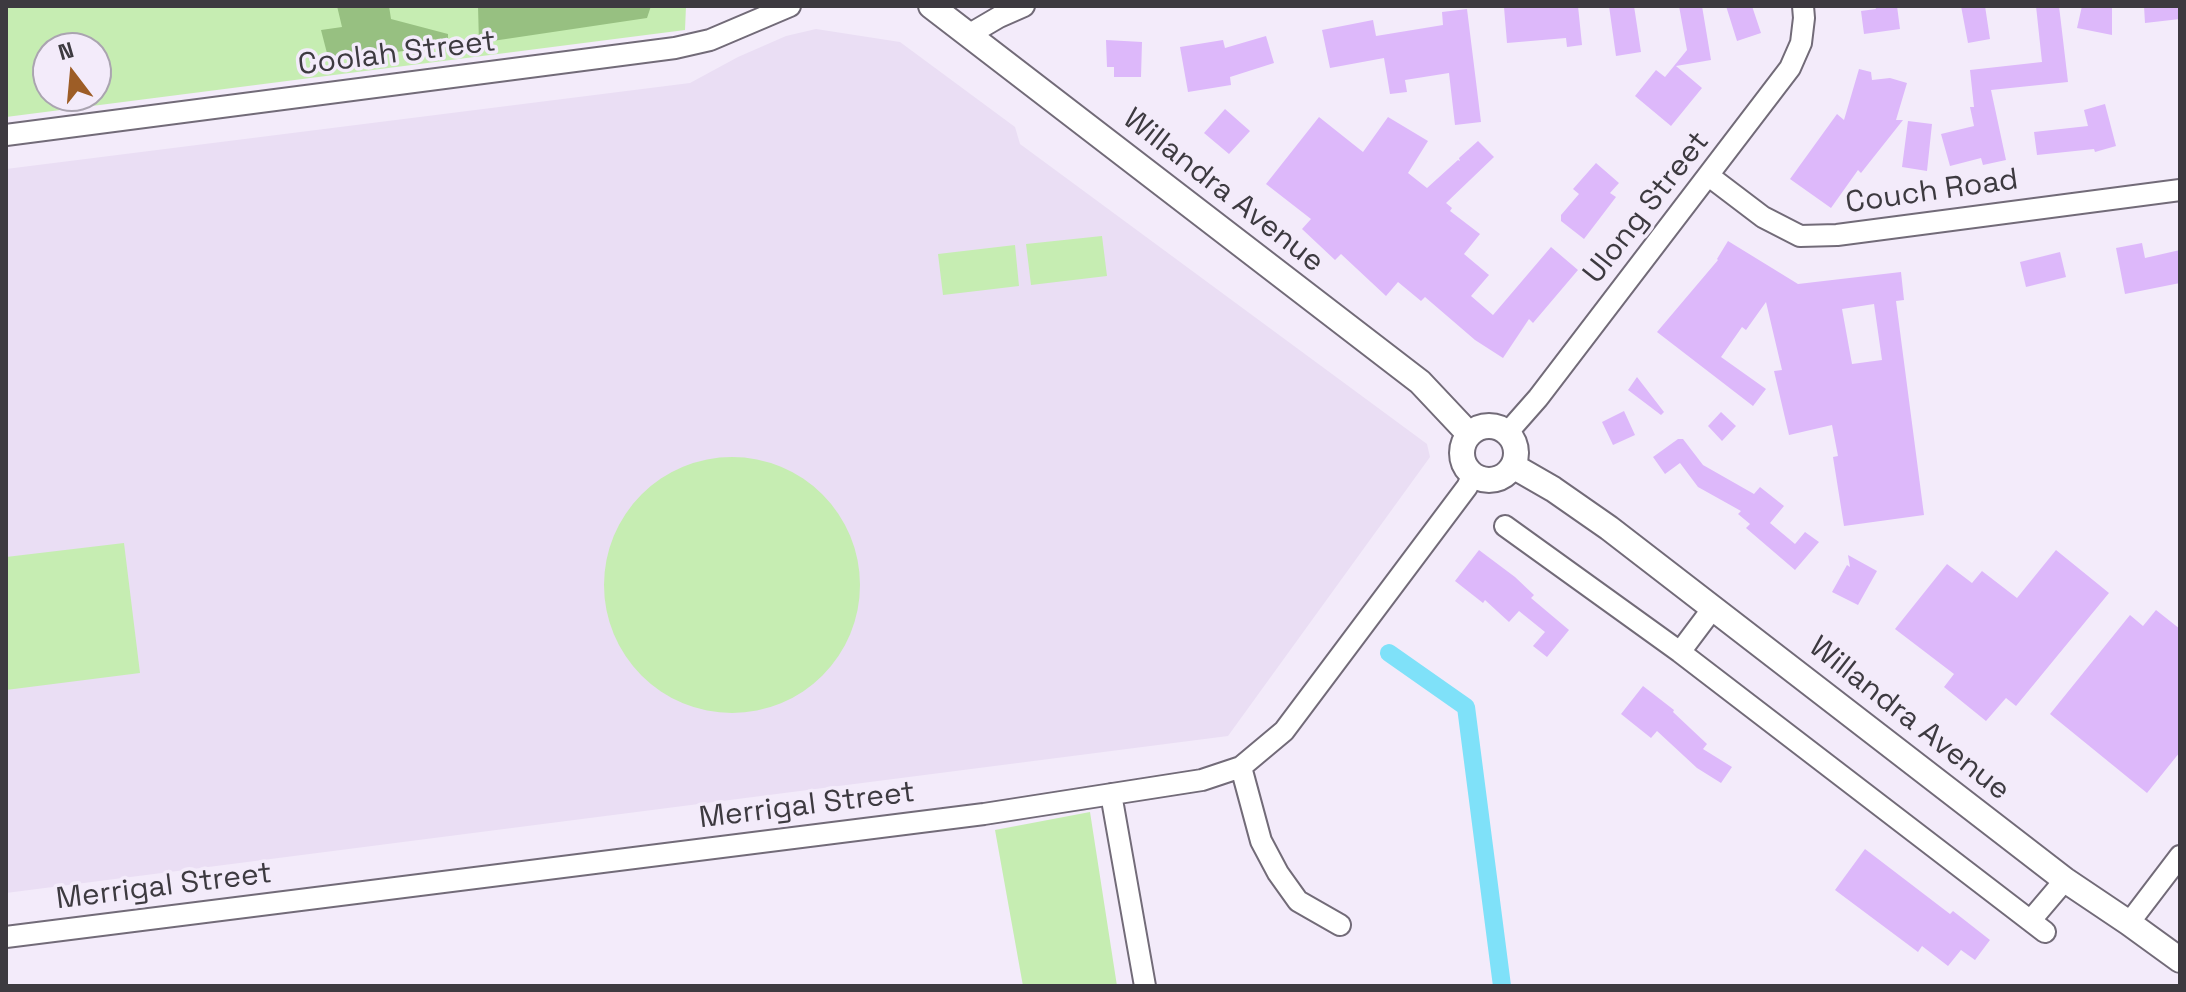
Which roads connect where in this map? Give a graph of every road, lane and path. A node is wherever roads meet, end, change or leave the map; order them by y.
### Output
1 (790, 6) edge
2 (931, 6) edge
3 (1024, 6) edge
4 (1803, 6) edge
5 (970, 34) junction
6 (6, 135) edge
7 (1709, 176) junction
8 (2180, 190) edge
9 (1508, 432) junction
10 (1469, 434) junction
11 (1513, 466) junction
12 (1473, 475) junction
13 (1505, 526) dead end
14 (1713, 608) junction
15 (1680, 652) junction
16 (1241, 767) junction
17 (1111, 794) junction
18 (2180, 856) edge
19 (2065, 880) junction
20 (2129, 923) junction
21 (1340, 925) dead end
22 (6, 937) edge
23 (2180, 960) edge
24 (1145, 986) edge

1 - 6 street, Coolah Street
2 - 5 street, Willandra Avenue
3 - 5 street
4 - 7 street, Ulong Street
5 - 10 street, Willandra Avenue
7 - 8 street, Couch Road
7 - 9 street, Ulong Street
9 - 10 street
9 - 11 street
10 - 12 street
11 - 12 street
11 - 14 street, Willandra Avenue
12 - 16 street, Merrigal Street
13 - 15 street
14 - 15 street
14 - 19 street, Willandra Avenue
15 - 19 street
16 - 17 street, Merrigal Street
16 - 21 street
17 - 22 street, Merrigal Street
17 - 24 street
18 - 20 street
19 - 20 street, Willandra Avenue
20 - 23 street, Willandra Avenue

